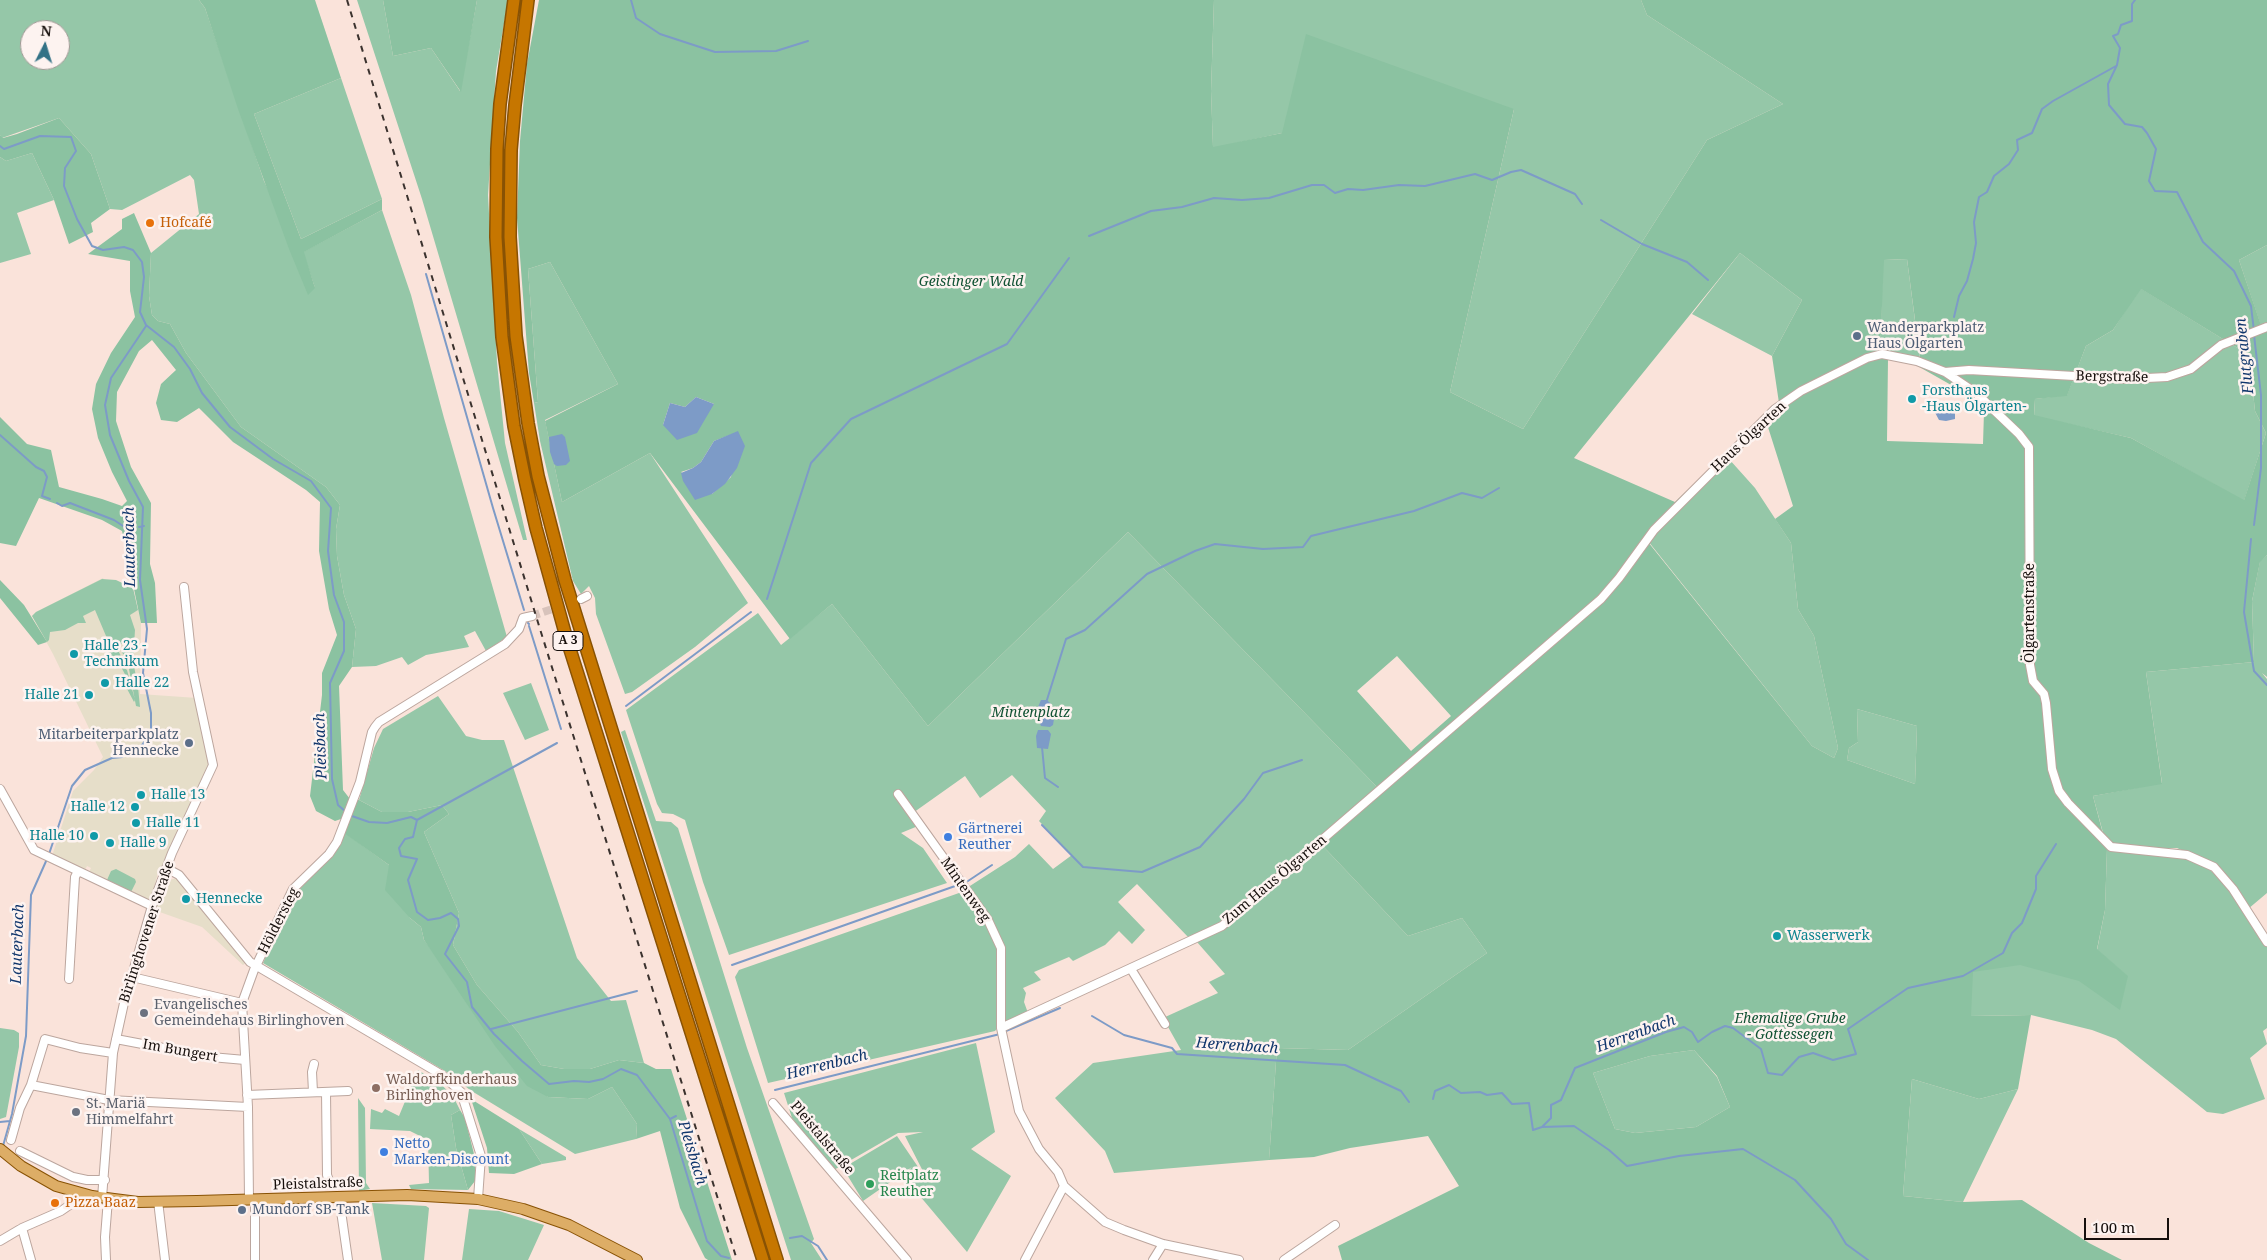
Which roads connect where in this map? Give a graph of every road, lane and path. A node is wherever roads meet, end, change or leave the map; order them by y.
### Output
1 (514, 0) edge
2 (528, 0) edge
3 (2267, 328) edge
4 (1945, 372) junction
5 (184, 587) dead end
6 (532, 616) tunnel mouth
7 (0, 789) edge
8 (898, 794) dead end
9 (1337, 828) joint
10 (166, 868) junction
11 (78, 871) junction
12 (152, 906) junction
13 (2267, 942) edge
14 (256, 966) junction
15 (1131, 969) junction
16 (132, 977) junction
17 (70, 979) dead end
18 (242, 1003) junction
19 (1165, 1024) dead end
20 (1001, 1028) junction
21 (116, 1040) junction
22 (113, 1053) junction
23 (245, 1060) junction
24 (314, 1064) dead end
25 (32, 1085) junction
26 (348, 1091) dead end
27 (312, 1092) junction
28 (326, 1092) junction
29 (247, 1095) junction
30 (109, 1100) junction
31 (773, 1103) dead end
32 (248, 1107) junction
33 (11, 1140) dead end
34 (2, 1151) edge
35 (20, 1152) dead end
36 (105, 1180) junction
37 (330, 1183) dead end
38 (1064, 1186) junction
39 (82, 1194) junction
40 (105, 1198) junction
41 (339, 1198) junction
42 (478, 1198) junction
43 (252, 1200) junction
44 (158, 1202) junction
45 (1335, 1225) dead end
46 (22, 1228) junction
47 (0, 1241) edge
48 (1163, 1244) junction
49 (31, 1260) edge
50 (106, 1260) edge
51 (165, 1260) edge
52 (255, 1260) edge
53 (348, 1260) edge
54 (637, 1260) edge
55 (762, 1260) edge
56 (778, 1260) edge
57 (907, 1260) edge
58 (1025, 1260) edge
59 (1153, 1260) edge
60 (1239, 1260) edge
61 (1284, 1260) edge

1 - 55 highway, A 3
2 - 56 highway, A 3
3 - 4 street, Bergstraße
4 - 9 street, Haus Ölgarten
4 - 13 street, Ölgartenstraße
5 - 10 street, Birlinghovener Straße
6 - 14 street, Höldersteg
7 - 11 street
8 - 20 street, Mintenweg
9 - 15 street, Zum Haus Ölgarten
10 - 12 street, Birlinghovener Straße
10 - 14 street
11 - 12 street
11 - 17 street
12 - 16 street, Birlinghovener Straße
14 - 18 street, Höldersteg
14 - 42 street
15 - 19 street
15 - 20 street, Zum Haus Ölgarten
16 - 18 street
16 - 21 street, Birlinghovener Straße
18 - 23 street, Höldersteg
20 - 38 street
21 - 22 street, Birlinghovener Straße
21 - 23 street, Im Bungert
22 - 25 street
22 - 30 street, Birlinghovener Straße
23 - 29 street, Höldersteg
24 - 27 street
25 - 30 street
25 - 33 street
26 - 28 street
27 - 28 street
27 - 29 street
28 - 37 street
29 - 32 street, Höldersteg
30 - 32 street
30 - 36 street, Birlinghovener Straße
31 - 57 street, Pleistalstraße
32 - 43 street, Höldersteg
34 - 39 main road, Pleistalstraße
35 - 36 street
36 - 40 street, Birlinghovener Straße
38 - 48 street
38 - 58 street
39 - 40 main road, Pleistalstraße
39 - 46 street
40 - 44 main road, Pleistalstraße
40 - 50 street, Birlinghovener Straße
41 - 42 main road, Pleistalstraße
41 - 43 main road, Pleistalstraße
41 - 53 street
42 - 54 main road, Pleistalstraße
43 - 44 main road, Pleistalstraße
43 - 52 street, Höldersteg
44 - 51 street
45 - 61 street
46 - 47 street
46 - 49 street
48 - 59 street
48 - 60 street

